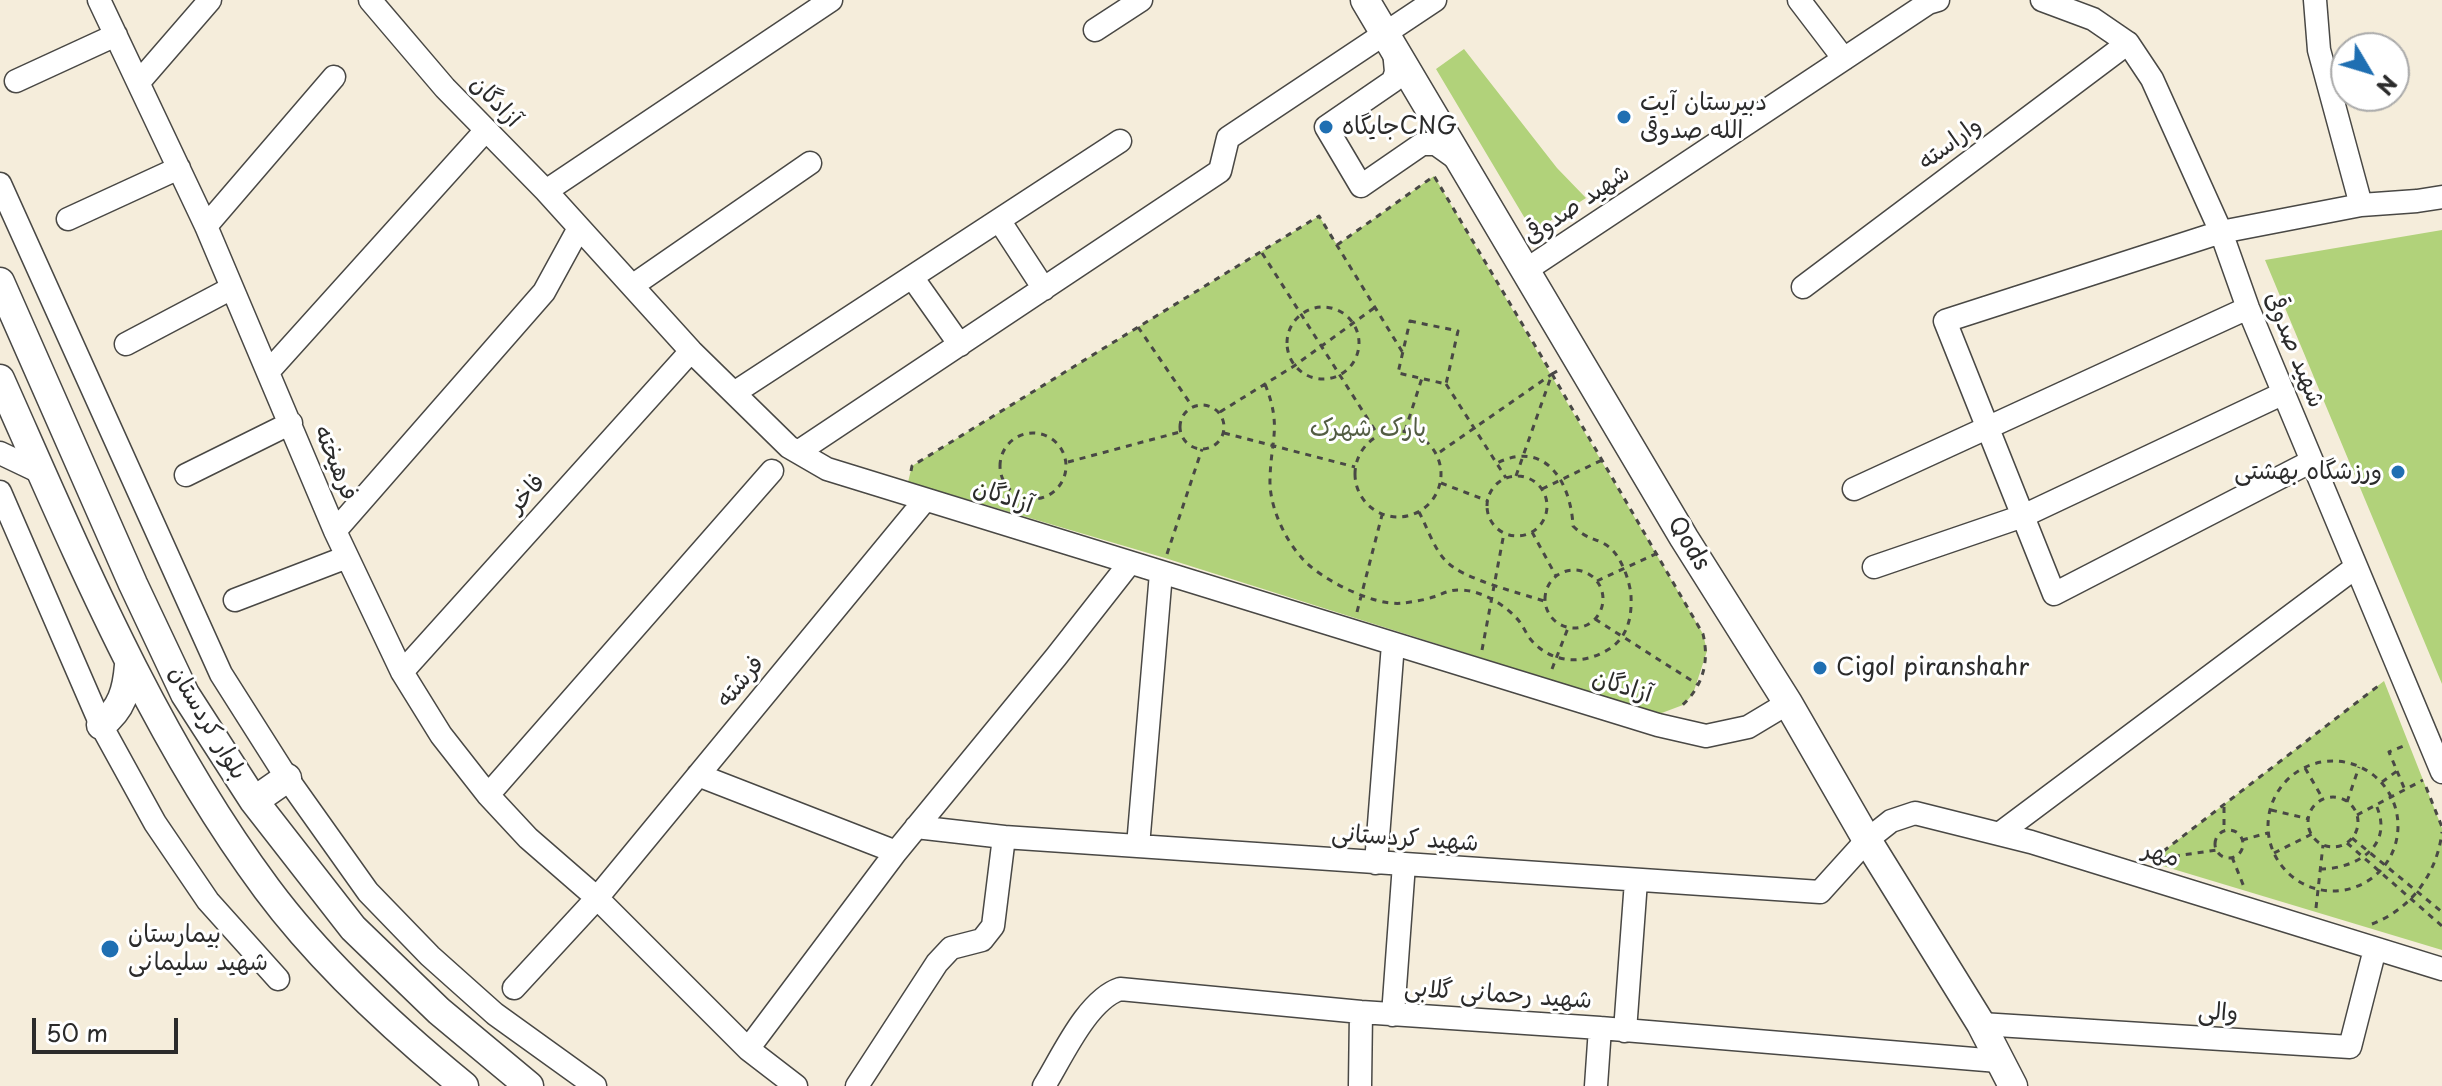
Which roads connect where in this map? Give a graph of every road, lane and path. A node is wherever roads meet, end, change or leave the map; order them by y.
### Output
1 (99, 0) edge
2 (210, 0) edge
3 (370, 0) edge
4 (831, 0) edge
5 (1141, 0) edge
6 (1365, 0) edge
7 (1435, 0) edge
8 (1799, 0) edge
9 (1938, 0) edge
10 (2042, 0) edge
11 (2315, 0) edge
12 (1095, 30) dead end
13 (116, 35) junction
14 (1389, 41) junction
15 (2128, 43) junction
16 (1844, 59) junction
17 (334, 77) dead end
18 (16, 81) dead end
19 (139, 82) junction
20 (486, 130) junction
21 (1120, 141) dead end
22 (810, 163) dead end
23 (1462, 163) junction
24 (179, 168) junction
25 (0, 184) edge
26 (546, 191) junction
27 (2442, 197) edge
28 (2361, 205) junction
29 (68, 219) dead end
30 (999, 220) junction
31 (206, 226) junction
32 (579, 228) junction
33 (2221, 232) junction
34 (1337, 245) junction
35 (1261, 251) junction
36 (1526, 270) junction
37 (912, 277) junction
38 (0, 282) edge
39 (632, 286) junction
40 (1803, 287) dead end
41 (232, 288) junction
42 (1044, 289) junction
43 (1374, 308) junction
44 (2248, 308) junction
45 (1301, 314) junction
46 (1353, 322) junction
47 (1138, 327) junction
48 (126, 344) dead end
49 (1321, 344) junction
50 (960, 345) junction
51 (691, 351) junction
52 (1403, 353) junction
53 (1577, 357) junction
54 (1294, 366) junction
55 (268, 372) junction
56 (1552, 374) junction
57 (1339, 376) junction
58 (1422, 378) junction
59 (0, 379) edge
60 (1265, 384) junction
61 (1446, 384) junction
62 (734, 393) junction
63 (2284, 393) junction
64 (1192, 406) junction
65 (1220, 412) junction
66 (291, 423) junction
67 (1987, 426) junction
68 (1405, 431) junction
69 (1180, 432) junction
70 (1224, 433) junction
71 (1378, 435) junction
72 (1275, 446) junction
73 (1202, 449) junction
74 (798, 452) junction
75 (0, 453) edge
76 (1437, 454) junction
77 (1602, 460) junction
78 (2312, 461) junction
79 (1067, 462) junction
80 (1497, 463) junction
81 (1355, 467) junction
82 (772, 471) dead end
83 (42, 473) junction
84 (910, 474) dead end
85 (186, 475) dead end
86 (1516, 476) junction
87 (1506, 478) junction
88 (1562, 480) junction
89 (1441, 483) junction
90 (1542, 489) junction
91 (1854, 489) dead end
92 (0, 492) edge
93 (925, 500) junction
94 (1488, 501) junction
95 (1419, 512) junction
96 (1382, 515) junction
97 (2023, 516) junction
98 (335, 531) junction
99 (1532, 532) junction
100 (1504, 533) junction
101 (1684, 538) junction
102 (1657, 554) junction
103 (347, 557) junction
104 (1129, 564) junction
105 (1874, 567) dead end
106 (2356, 567) junction
107 (1623, 569) junction
108 (1161, 573) junction
109 (1556, 576) junction
110 (1597, 581) junction
111 (1494, 586) junction
112 (1361, 595) junction
113 (1492, 599) junction
114 (235, 600) dead end
115 (1544, 601) junction
116 (1355, 619) dead end
117 (1595, 619) junction
118 (1568, 628) junction
119 (1703, 634) dead end
120 (1623, 636) junction
121 (1393, 644) junction
122 (1557, 657) junction
123 (129, 665) junction
124 (1478, 670) junction
125 (402, 672) junction
126 (2384, 681) dead end
127 (1698, 685) dead end
128 (1545, 690) junction
129 (1788, 703) junction
130 (101, 725) junction
131 (2409, 744) dead end
132 (2305, 767) junction
133 (2360, 767) junction
134 (2397, 771) junction
135 (698, 775) junction
136 (2433, 776) edge
137 (287, 778) junction
138 (2382, 782) junction
139 (2405, 790) junction
140 (488, 795) junction
141 (2392, 796) junction
142 (2323, 799) junction
143 (254, 801) junction
144 (2347, 802) junction
145 (2224, 805) junction
146 (2376, 805) junction
147 (2271, 810) junction
148 (2357, 815) junction
149 (2309, 819) junction
150 (916, 827) junction
151 (2224, 831) junction
152 (2442, 832) edge
153 (2268, 833) junction
154 (1999, 834) junction
155 (2312, 834) junction
156 (1004, 837) junction
157 (2352, 838) junction
158 (1867, 840) junction
159 (2242, 840) junction
160 (2347, 843) junction
161 (2323, 845) junction
162 (1138, 846) junction
163 (2217, 850) junction
164 (896, 852) junction
165 (2370, 852) junction
166 (2274, 853) junction
167 (2232, 857) junction
168 (2162, 858) junction
169 (2363, 859) junction
170 (1376, 863) junction
171 (1404, 864) junction
172 (2386, 865) junction
173 (2163, 866) dead end
174 (2320, 869) junction
175 (2378, 873) junction
176 (1636, 881) junction
177 (2232, 887) dead end
178 (2318, 890) junction
179 (2419, 891) junction
180 (597, 898) junction
181 (2411, 900) junction
182 (2315, 912) dead end
183 (2442, 912) edge
184 (2442, 926) edge
185 (2376, 940) junction
186 (2442, 969) edge
187 (278, 979) dead end
188 (514, 988) dead end
189 (1361, 1012) junction
190 (1393, 1015) junction
191 (1981, 1024) junction
192 (1600, 1028) junction
193 (1625, 1031) junction
194 (748, 1049) junction
195 (1998, 1061) junction
196 (464, 1086) edge
197 (529, 1086) edge
198 (595, 1086) edge
199 (796, 1086) edge
200 (857, 1086) edge
201 (1044, 1086) edge
202 (1360, 1086) edge
203 (1596, 1086) edge
204 (2013, 1086) edge

1 - 13 street, فرهیخته
2 - 19 street
3 - 20 street, آزادگان
4 - 26 street
5 - 12 street
6 - 14 main road, Qods
7 - 14 street
8 - 16 street
9 - 16 street, شهید صدوقی
10 - 15 street, شهید صدوقی
11 - 28 street
13 - 18 street
13 - 19 street, فرهیخته
14 - 23 main road, Qods
14 - 23 street
14 - 42 street
15 - 33 street, شهید صدوقی
15 - 40 street, واراسته
16 - 36 street, شهید صدوقی
17 - 31 street
19 - 24 street, فرهیخته
20 - 26 street, آزادگان
20 - 55 street
21 - 30 street
22 - 39 street
23 - 36 main road, Qods
24 - 29 street
24 - 31 street, فرهیخته
25 - 137 street
26 - 32 street, آزادگان
27 - 28 street
28 - 33 street
30 - 37 street
30 - 42 street
31 - 41 street, فرهیخته
32 - 39 street, آزادگان
32 - 98 street
33 - 44 street, شهید صدوقی
33 - 67 street
34 - 35 path
34 - 43 path
34 - 56 path
35 - 45 path
35 - 47 path
36 - 53 main road, Qods
37 - 50 street
37 - 62 street
38 - 143 main road, بلوار کردستان
39 - 51 street, آزادگان
41 - 48 street
41 - 55 street, فرهیخته
42 - 50 street
43 - 46 path
43 - 52 path
44 - 63 street, شهید صدوقی
44 - 67 street
45 - 46 path
45 - 49 path
45 - 54 path
46 - 49 path
46 - 57 path
47 - 64 path
47 - 84 path
49 - 54 path
49 - 57 path
50 - 74 street
51 - 62 street, آزادگان
51 - 125 street, فاخر
52 - 58 path
52 - 61 path
53 - 56 path
53 - 101 main road, Qods
54 - 57 path
54 - 60 path
55 - 66 street, فرهیخته
56 - 76 path
56 - 77 path
56 - 86 path
57 - 71 path
58 - 61 path
58 - 68 path
59 - 83 main road, بلوار کردستان
60 - 65 path
60 - 72 path
61 - 80 path
62 - 74 street, آزادگان
63 - 78 street, شهید صدوقی
63 - 97 street
64 - 65 path
64 - 69 path
65 - 70 path
66 - 85 street
66 - 98 street, فرهیخته
67 - 91 street
67 - 97 street
68 - 71 path
68 - 76 path
69 - 73 path
69 - 79 path
70 - 72 path
70 - 73 path
71 - 81 path
72 - 81 path
72 - 112 path
73 - 108 path
74 - 93 street, آزادگان
75 - 83 street
76 - 89 path
77 - 88 path
77 - 102 path
78 - 97 street
78 - 106 street, شهید صدوقی
79 - 79 path
80 - 87 path
80 - 88 path
81 - 96 path
82 - 140 street
83 - 123 main road, بلوار کردستان
86 - 87 path
86 - 90 path
87 - 94 path
88 - 90 path
88 - 107 path
89 - 94 path
89 - 95 path
90 - 99 path
92 - 130 street
93 - 104 street, آزادگان
93 - 135 street, فرشته
94 - 100 path
95 - 96 path
95 - 111 path
96 - 112 path
97 - 105 street
98 - 103 street, فرهیخته
99 - 100 path
99 - 109 path
100 - 111 path
101 - 102 path
101 - 129 main road, Qods
102 - 107 path
102 - 119 path
103 - 114 street
103 - 125 street, فرهیخته
104 - 108 street, آزادگان
104 - 150 street
106 - 136 street, شهید صدوقی
106 - 154 street
107 - 110 path
107 - 120 path
108 - 121 street, آزادگان
108 - 162 street
109 - 110 path
109 - 115 path
110 - 117 path
111 - 113 path
111 - 115 path
112 - 113 path
112 - 116 path
113 - 122 path
113 - 124 path
115 - 118 path
117 - 118 path
117 - 120 path
118 - 122 path
120 - 122 path
120 - 127 path
121 - 124 street, آزادگان
121 - 170 street
122 - 128 path
123 - 130 main road
123 - 196 main road, بلوار کردستان
124 - 128 street, آزادگان
125 - 140 street, فرهیخته
126 - 145 path
128 - 129 street, آزادگان
129 - 158 main road, Qods
130 - 187 street
131 - 134 path
132 - 133 path
132 - 142 path
132 - 147 path
133 - 138 path
133 - 144 path
134 - 138 path
134 - 139 path
135 - 164 street
135 - 180 street, فرشته
136 - 139 path
137 - 143 main road
137 - 198 street
138 - 141 path
139 - 141 path
140 - 180 street, فرهیخته
141 - 146 path
141 - 172 path
142 - 144 path
142 - 149 path
143 - 197 main road, بلوار کردستان
144 - 148 path
145 - 151 path
145 - 168 path
146 - 148 path
146 - 165 path
147 - 149 path
147 - 153 path
148 - 157 path
149 - 155 path
150 - 156 street, شهید کردستانی
150 - 164 street
151 - 159 path
151 - 163 path
152 - 179 path
153 - 159 path
153 - 166 path
154 - 158 street, مهر
154 - 185 street, مهر
155 - 161 path
155 - 166 path
156 - 162 street, شهید کردستانی
156 - 200 street
157 - 160 path
157 - 165 path
158 - 176 street, شهید کردستانی
158 - 191 main road, Qods
159 - 167 path
160 - 161 path
160 - 169 path
161 - 174 path
162 - 170 street, شهید کردستانی
163 - 167 path
163 - 168 path
164 - 194 street
165 - 169 path
165 - 172 path
166 - 178 path
167 - 177 path
168 - 173 path
169 - 174 path
169 - 175 path
170 - 171 street, شهید کردستانی
171 - 176 street, شهید کردستانی
171 - 190 street
172 - 175 path
172 - 179 path
174 - 178 path
175 - 178 path
175 - 181 path
176 - 193 street
178 - 182 path
179 - 181 path
179 - 183 path
180 - 188 street, فرشته
180 - 194 street, فرهیخته
181 - 184 path
181 - 185 path
185 - 186 street, مهر
185 - 191 street, والی
189 - 190 street, شهید رحمانی گلابی
189 - 201 street, شهید رحمانی گلابی
189 - 202 street
190 - 192 street, شهید رحمانی گلابی
191 - 195 main road, Qods
192 - 193 street, شهید رحمانی گلابی
192 - 203 street
193 - 195 street, شهید رحمانی گلابی
194 - 199 street, فرهیخته
195 - 204 main road, Qods

